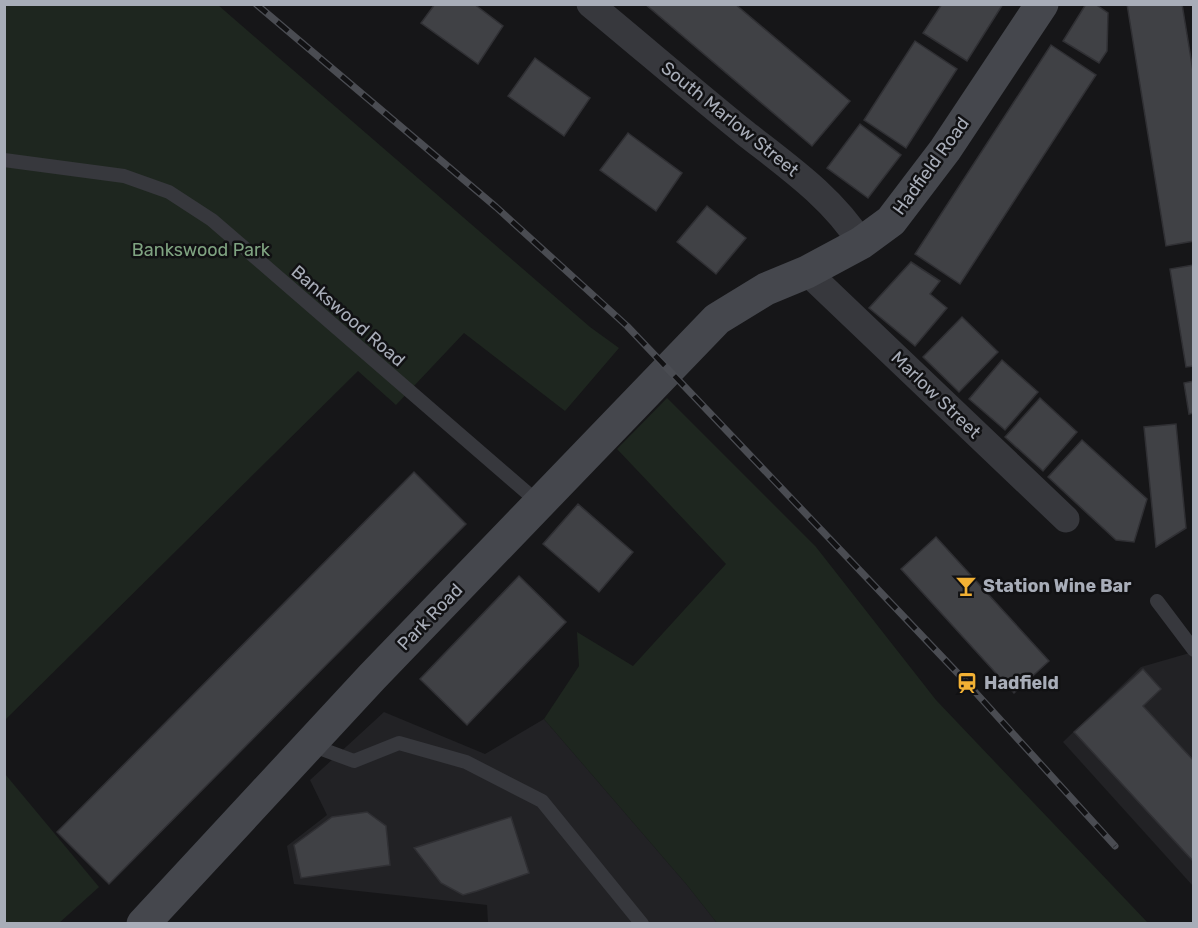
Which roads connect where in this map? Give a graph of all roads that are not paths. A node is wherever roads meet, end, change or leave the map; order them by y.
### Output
1 (590, 4) edge
2 (1042, 4) edge
3 (4, 160) edge
4 (861, 243) junction
5 (807, 272) junction
6 (717, 319) joint
7 (529, 495) junction
8 (1066, 519) dead end
9 (1157, 601) dead end
10 (1194, 650) edge
11 (311, 745) junction
12 (145, 921) edge
13 (642, 924) edge

1 - 4 street, South Marlow Street
2 - 4 street, Hadfield Road
3 - 7 lane, Bankswood Road
4 - 5 street, Hadfield Road
5 - 6 street, Hadfield Road
5 - 8 street, Marlow Street
6 - 7 street, Park Road
7 - 11 street, Park Road
9 - 10 lane
11 - 12 street, Park Road
11 - 13 lane

